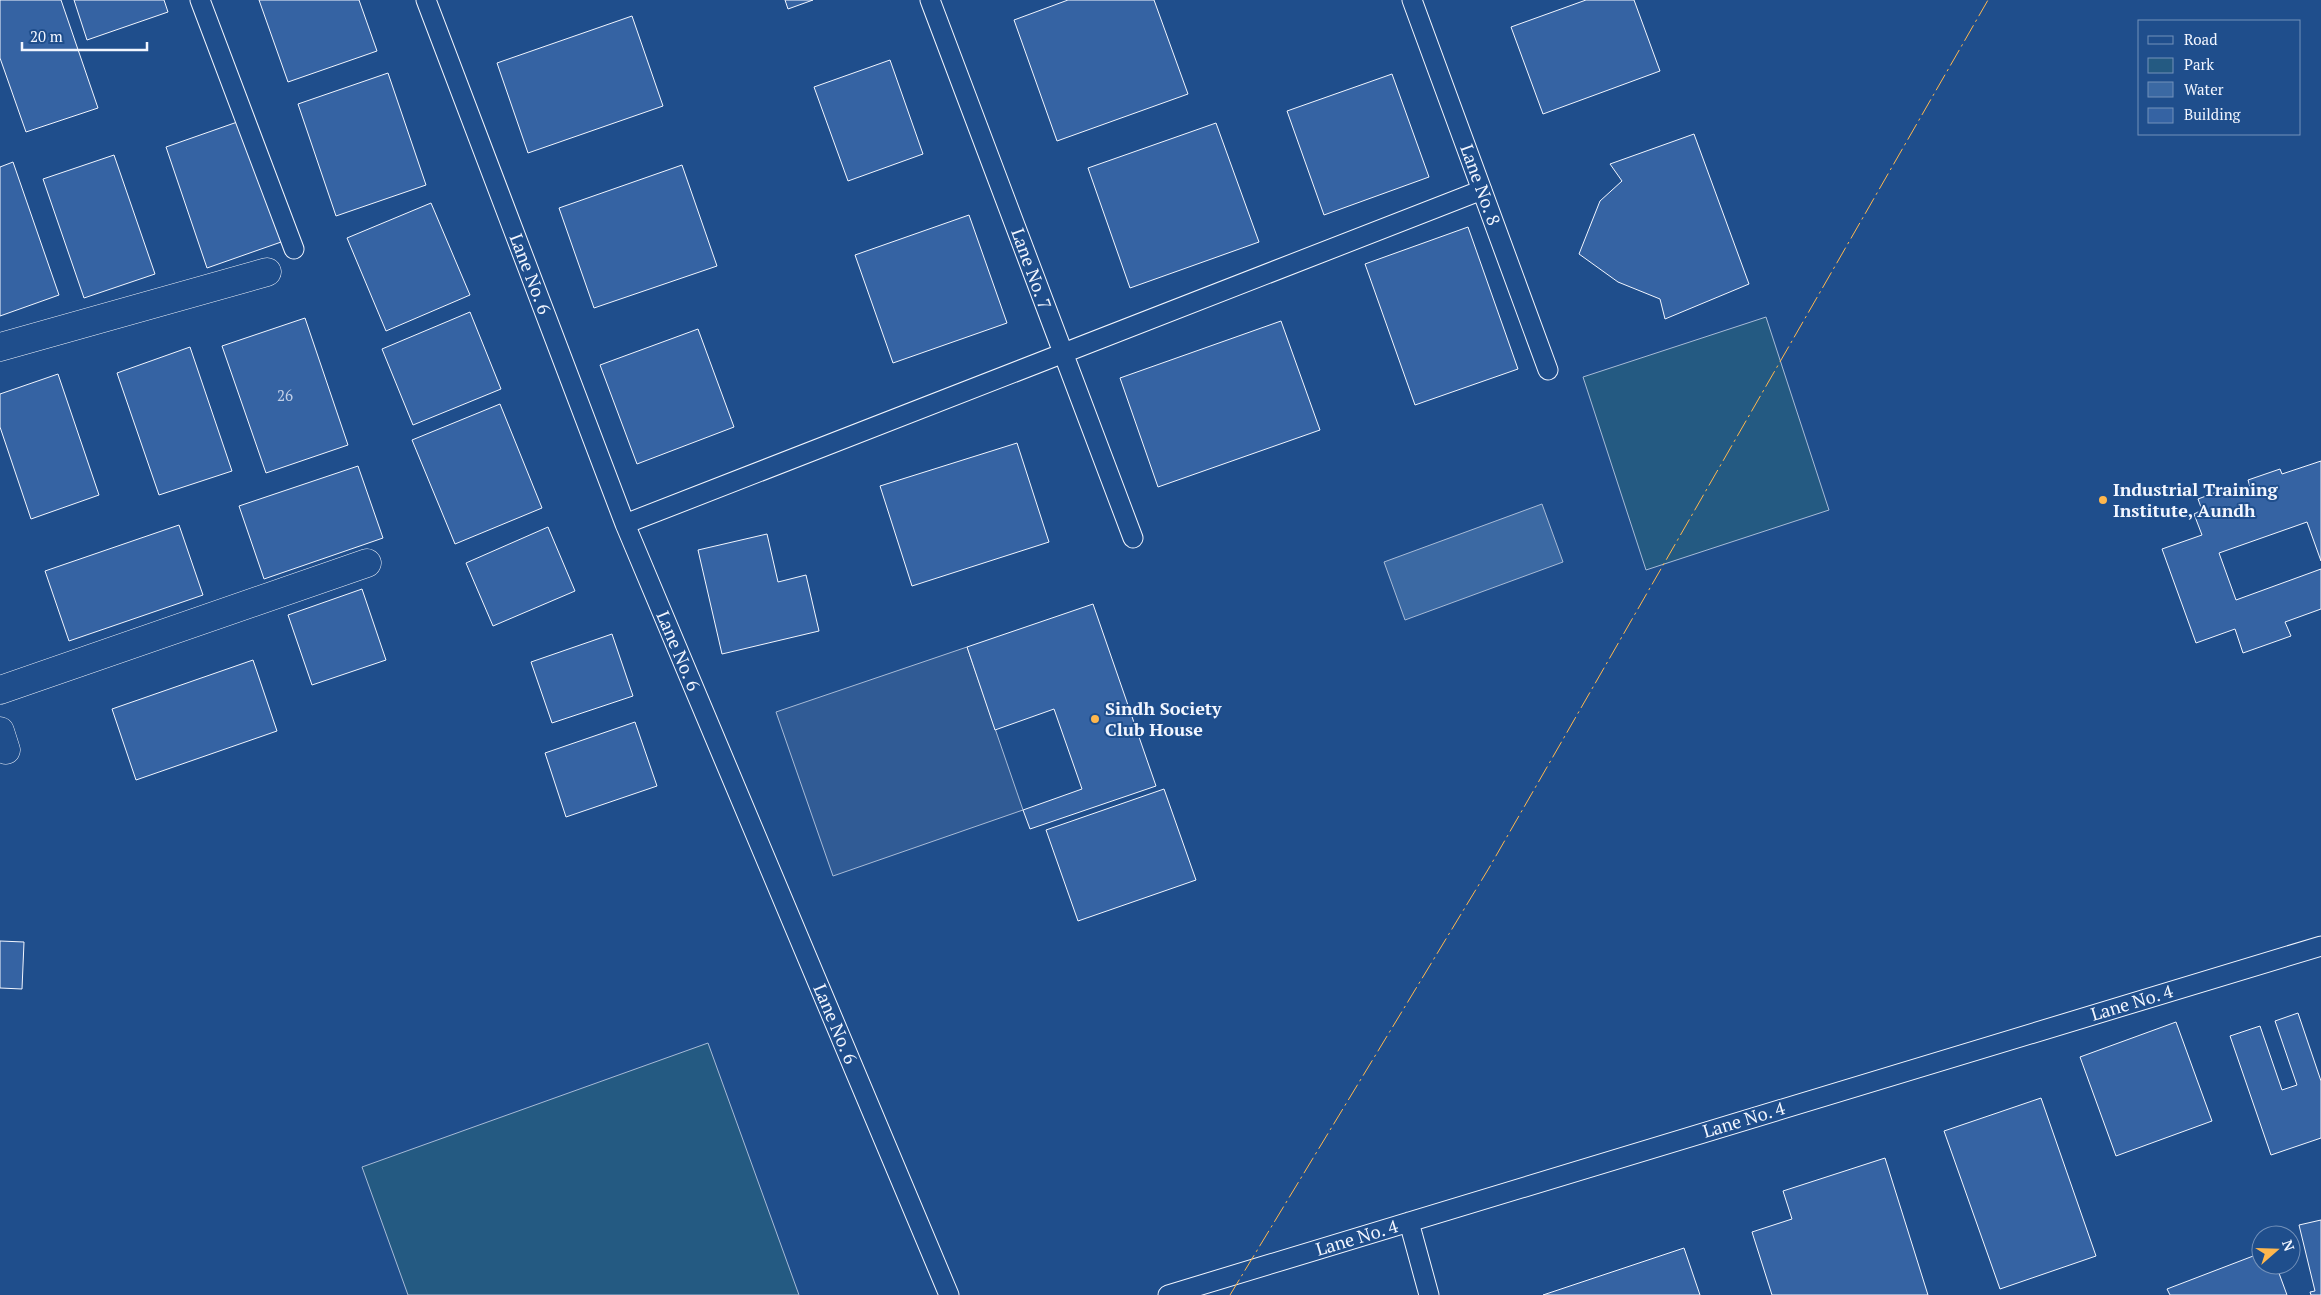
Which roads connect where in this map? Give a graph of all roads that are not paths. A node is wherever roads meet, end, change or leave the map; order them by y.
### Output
1 (200, 0) edge
2 (426, 0) edge
3 (930, 0) edge
4 (1412, 0) edge
5 (1482, 190) junction
6 (294, 249) dead end
7 (267, 272) dead end
8 (0, 347) edge
9 (1062, 352) junction
10 (1548, 370) dead end
11 (625, 524) junction
12 (1133, 538) dead end
13 (367, 563) dead end
14 (0, 690) edge
15 (2321, 946) edge
16 (1409, 1222) junction
17 (949, 1295) edge
18 (1168, 1295) edge
19 (1429, 1295) edge

1 - 6 lane
2 - 11 lane, Lane No. 6
3 - 9 lane, Lane No. 7
4 - 5 lane, Lane No. 8
5 - 9 lane
5 - 10 lane, Lane No. 8
7 - 8 street
9 - 11 lane
9 - 12 lane, Lane No. 7
11 - 17 lane, Lane No. 6
13 - 14 street
15 - 16 lane, Lane No. 4
16 - 18 lane, Lane No. 4
16 - 19 lane

